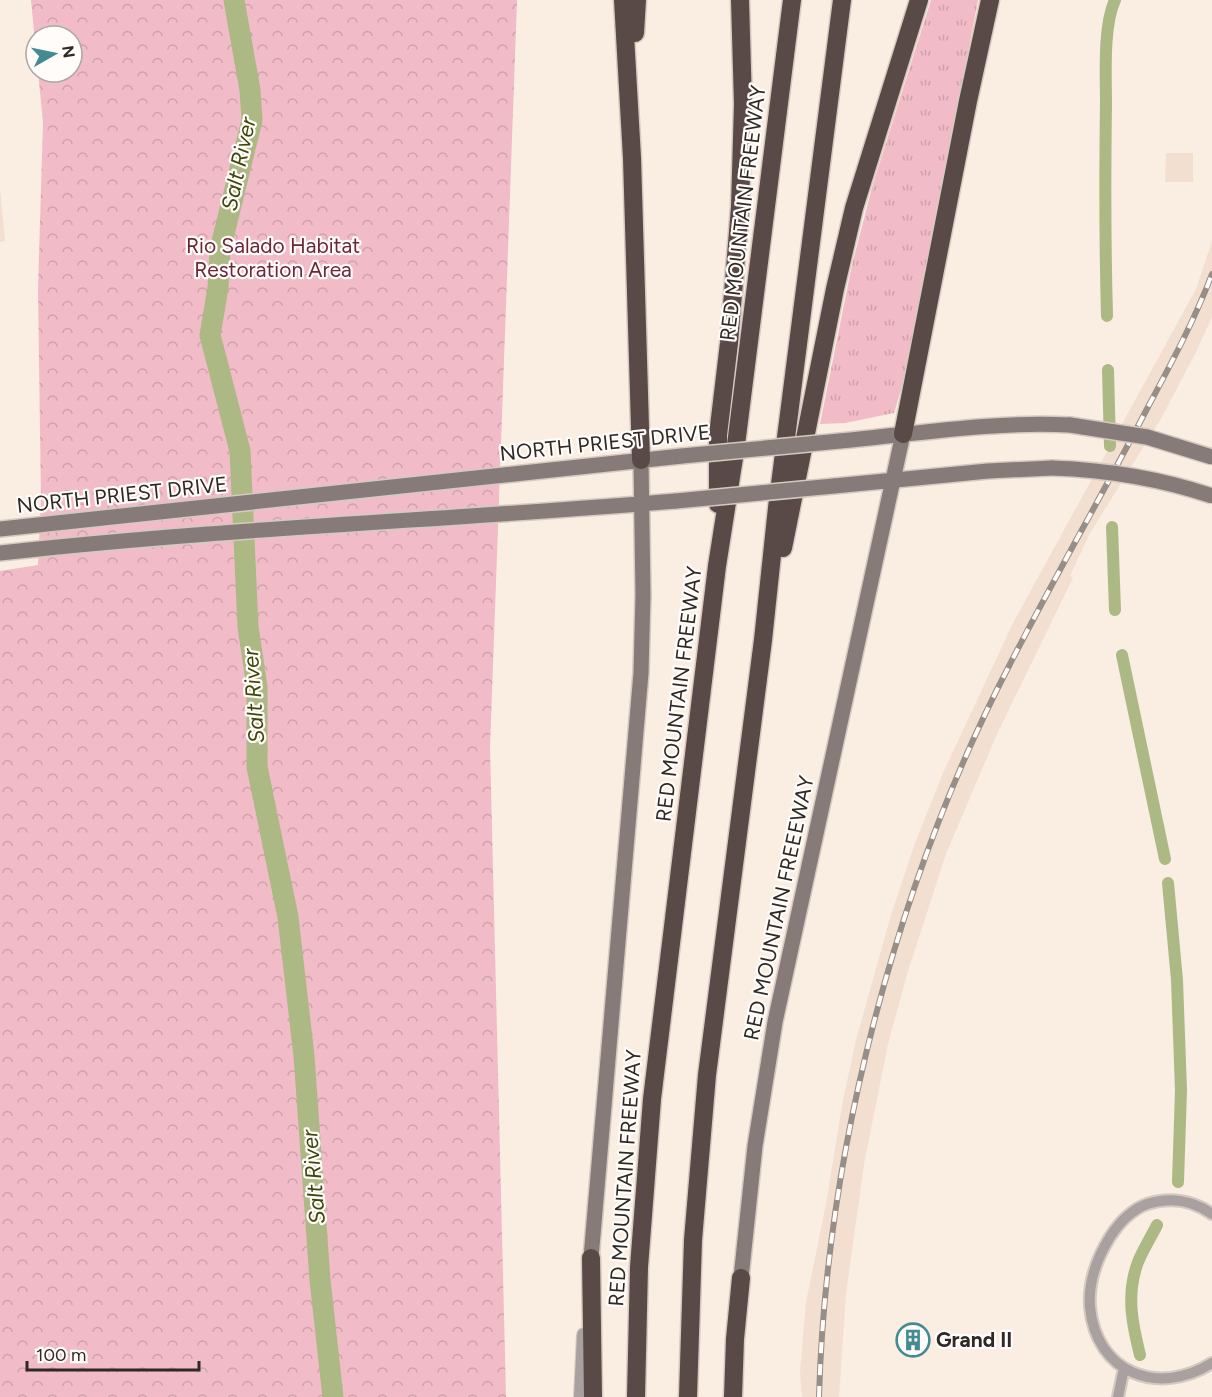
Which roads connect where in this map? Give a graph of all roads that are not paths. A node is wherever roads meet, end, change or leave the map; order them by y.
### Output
1 (623, 0) edge
2 (637, 0) edge
3 (740, 0) edge
4 (792, 0) edge
5 (842, 0) edge
6 (919, 0) edge
7 (983, 0) edge
8 (990, 0) edge
9 (968, 101) junction
10 (632, 158) junction
11 (903, 434) junction
12 (1212, 457) edge
13 (641, 460) junction
14 (893, 480) junction
15 (1212, 496) edge
16 (643, 504) junction
17 (0, 529) edge
18 (0, 552) edge
19 (717, 566) junction
20 (763, 640) junction
21 (1212, 1215) edge
22 (591, 1258) junction
23 (741, 1278) junction
24 (1212, 1363) edge
25 (1123, 1373) junction
26 (581, 1397) edge
27 (593, 1397) edge
28 (636, 1397) edge
29 (688, 1397) edge
30 (733, 1397) edge
31 (741, 1397) edge
32 (1118, 1397) edge

1 - 10 highway
2 - 10 highway
3 - 19 highway
4 - 19 highway, RED MOUNTAIN FREEWAY
5 - 20 highway
6 - 20 highway
7 - 9 highway
8 - 9 highway
9 - 11 highway
10 - 13 highway
11 - 12 main road, NORTH PRIEST DRIVE, bridge
11 - 13 main road, NORTH PRIEST DRIVE, bridge
11 - 14 main road, RED MOUNTAIN FREEEWAY
13 - 16 main road
13 - 17 main road, NORTH PRIEST DRIVE
14 - 15 main road, bridge
14 - 16 main road, bridge
14 - 23 main road, RED MOUNTAIN FREEEWAY
16 - 18 main road
16 - 22 main road
19 - 28 highway, RED MOUNTAIN FREEWAY
20 - 29 highway
21 - 25 street
22 - 26 street
22 - 27 highway
23 - 30 highway
23 - 31 street, RED MOUNTAIN FREEEWAY
24 - 25 street
25 - 32 street

